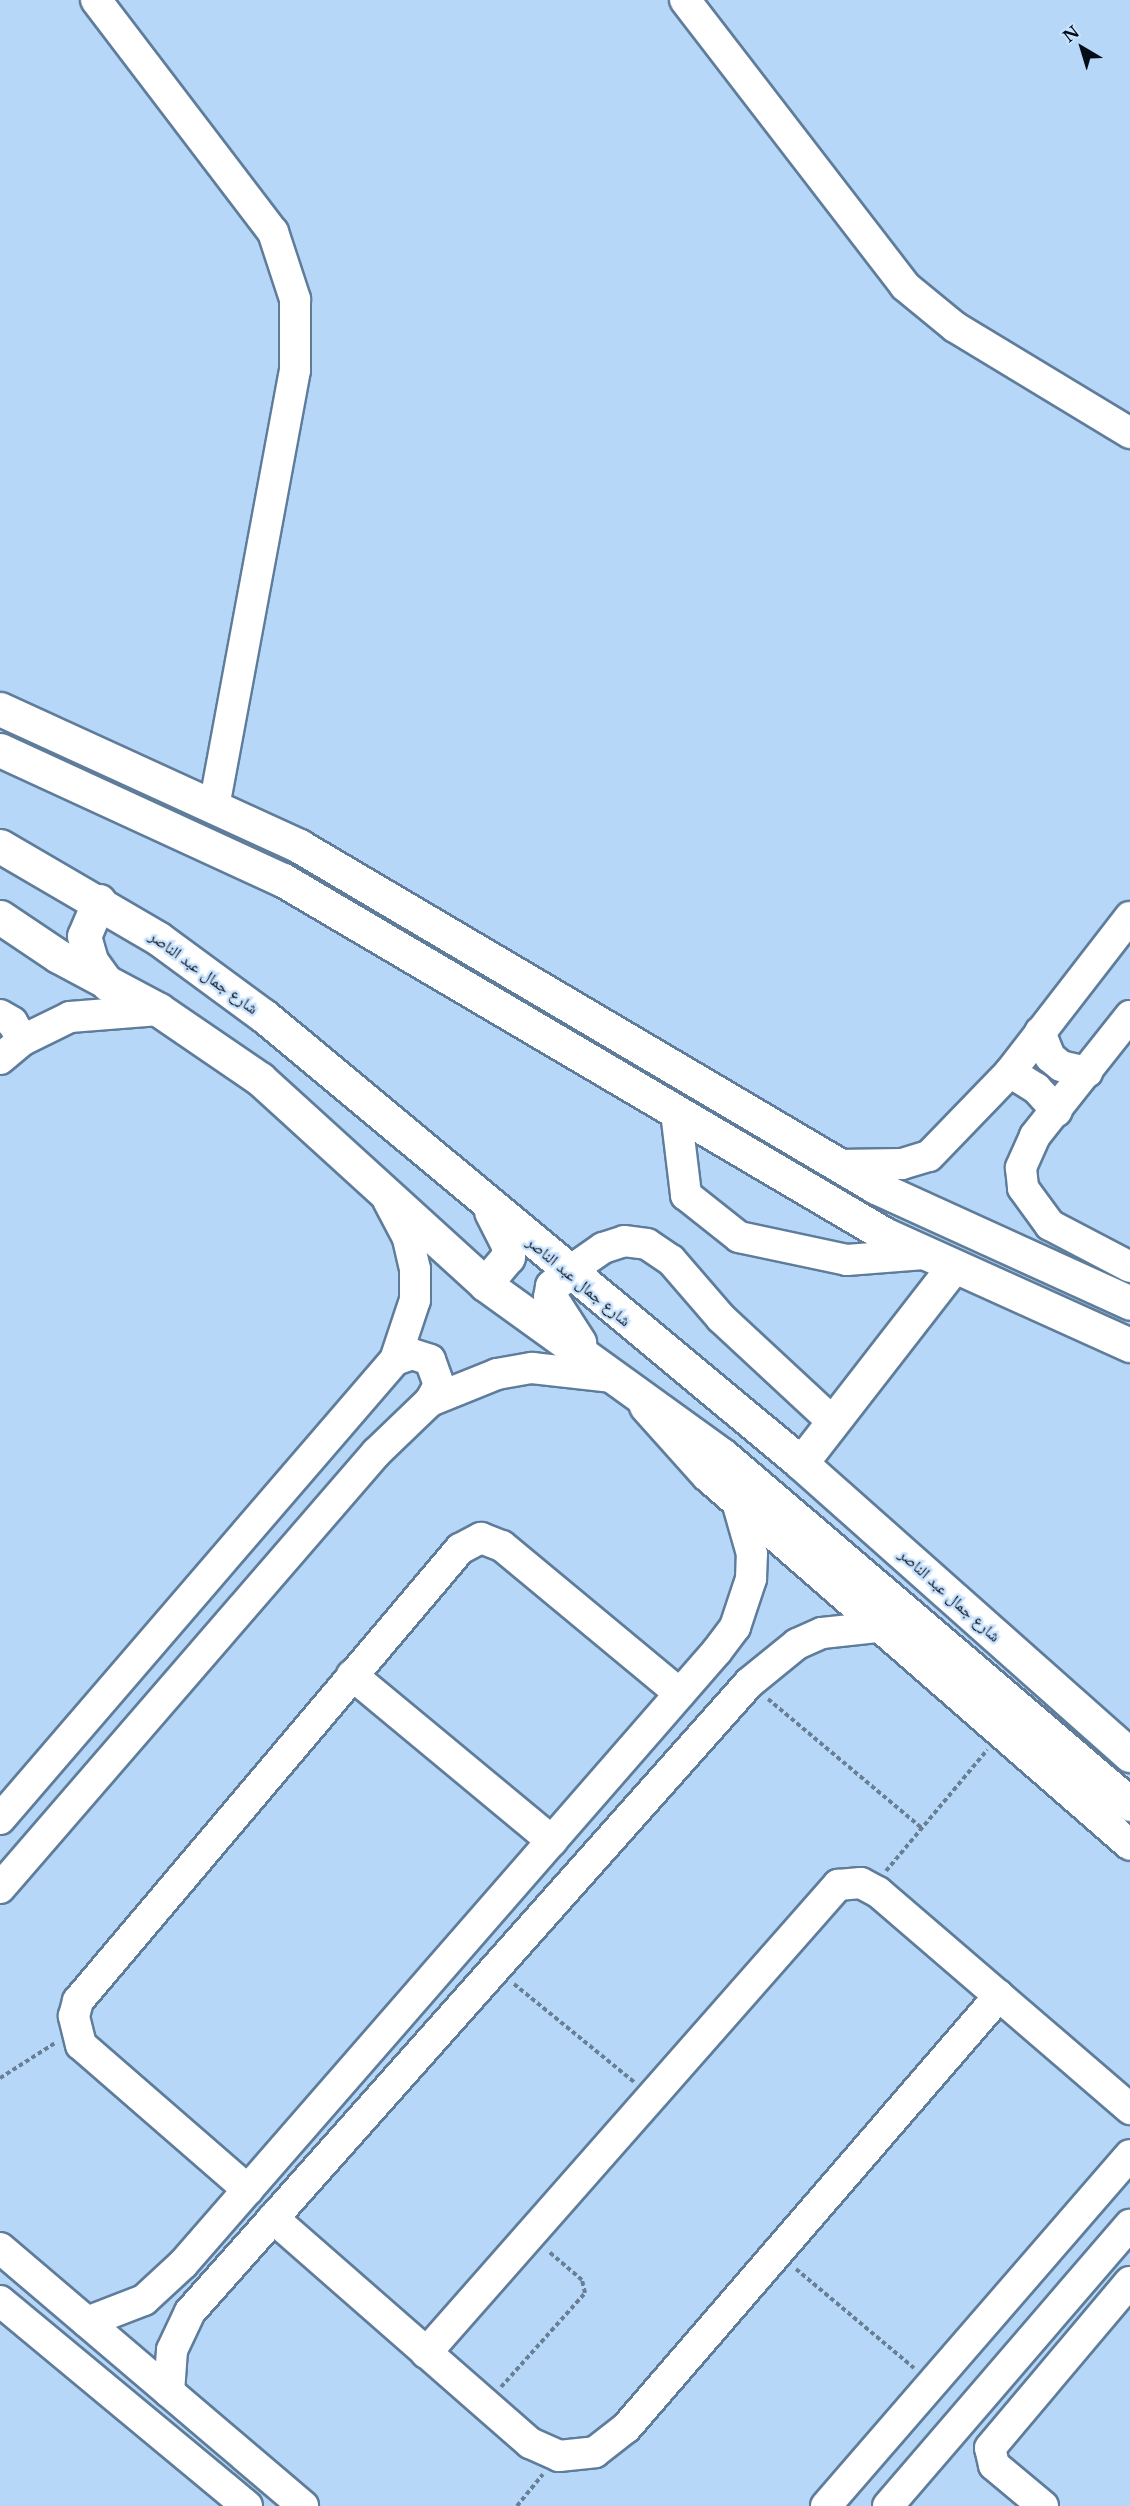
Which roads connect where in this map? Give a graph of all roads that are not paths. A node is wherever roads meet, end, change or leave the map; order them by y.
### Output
1 (96, 0) edge
2 (685, 0) edge
3 (1130, 433) edge
4 (0, 709) edge
5 (0, 750) edge
6 (214, 804) junction
7 (0, 846) edge
8 (299, 846) junction
9 (283, 880) junction
10 (99, 901) junction
11 (0, 917) edge
12 (1130, 917) edge
13 (108, 984) junction
14 (159, 1010) junction
15 (0, 1015) edge
16 (1130, 1016) edge
17 (1040, 1032) junction
18 (23, 1040) junction
19 (0, 1059) edge
20 (1010, 1072) junction
21 (1087, 1072) junction
22 (1057, 1111) junction
23 (676, 1112) junction
24 (838, 1165) junction
25 (384, 1192) junction
26 (484, 1201) junction
27 (938, 1261) junction
28 (1130, 1267) edge
29 (567, 1273) junction
30 (485, 1284) junction
31 (1130, 1303) edge
32 (1130, 1345) edge
33 (395, 1360) junction
34 (609, 1372) junction
35 (430, 1401) junction
36 (833, 1422) junction
37 (801, 1463) junction
38 (738, 1505) junction
39 (877, 1627) junction
40 (717, 1651) junction
41 (352, 1675) junction
42 (749, 1683) junction
43 (681, 1694) junction
44 (1130, 1755) edge
45 (1130, 1804) edge
46 (0, 1819) edge
47 (552, 1841) junction
48 (1130, 1845) edge
49 (0, 1888) edge
50 (999, 1996) junction
51 (372, 2047) junction
52 (403, 2073) junction
53 (1130, 2109) edge
54 (1130, 2155) edge
55 (248, 2190) junction
56 (273, 2218) junction
57 (1130, 2225) edge
58 (0, 2248) edge
59 (160, 2287) junction
60 (1126, 2296) edge
61 (0, 2301) edge
62 (190, 2312) junction
63 (87, 2322) junction
64 (426, 2353) junction
65 (169, 2392) junction
66 (923, 2394) junction
67 (950, 2434) junction
68 (246, 2458) junction
69 (223, 2486) junction
70 (247, 2506) edge
71 (303, 2506) edge
72 (826, 2506) edge
73 (888, 2506) edge
74 (1043, 2506) edge

1 - 6 street
2 - 3 street
4 - 6 main road
5 - 9 main road
6 - 8 main road
7 - 10 main road, شارع جمال عبد الناصر
8 - 9 main road
8 - 24 main road
9 - 23 main road
10 - 13 main road
10 - 26 main road, شارع جمال عبد الناصر
11 - 13 main road
12 - 17 street
13 - 14 main road
14 - 18 street
14 - 25 main road
15 - 18 street
16 - 21 street
17 - 20 street
17 - 21 street
18 - 19 street
20 - 22 street
20 - 24 street
21 - 22 street
22 - 28 street
23 - 27 main road
23 - 27 street
24 - 31 main road
25 - 30 main road
25 - 33 street
26 - 29 main road, شارع جمال عبد الناصر
26 - 30 main road
27 - 32 main road
27 - 36 main road
29 - 34 main road
29 - 36 street
29 - 37 main road, شارع جمال عبد الناصر
30 - 34 main road
33 - 35 street
33 - 46 street
34 - 35 street
34 - 38 street
34 - 45 main road
35 - 49 street
36 - 37 main road
37 - 44 main road, شارع جمال عبد الناصر
38 - 39 street
38 - 40 street
39 - 42 street
39 - 48 street
40 - 42 street
40 - 43 street
41 - 43 street
41 - 47 street
41 - 55 street
42 - 52 street
43 - 47 street
47 - 51 street
50 - 53 street
50 - 64 street
50 - 64 street
51 - 52 street
51 - 55 street
52 - 56 street
54 - 66 street
55 - 59 street
56 - 62 street
56 - 64 street
57 - 67 street
58 - 63 street
59 - 62 street
59 - 63 street
60 - 74 street
61 - 69 street
62 - 65 street
63 - 65 street
65 - 68 street
66 - 67 street
66 - 72 street
67 - 73 street
68 - 69 street
68 - 71 street
69 - 70 street

